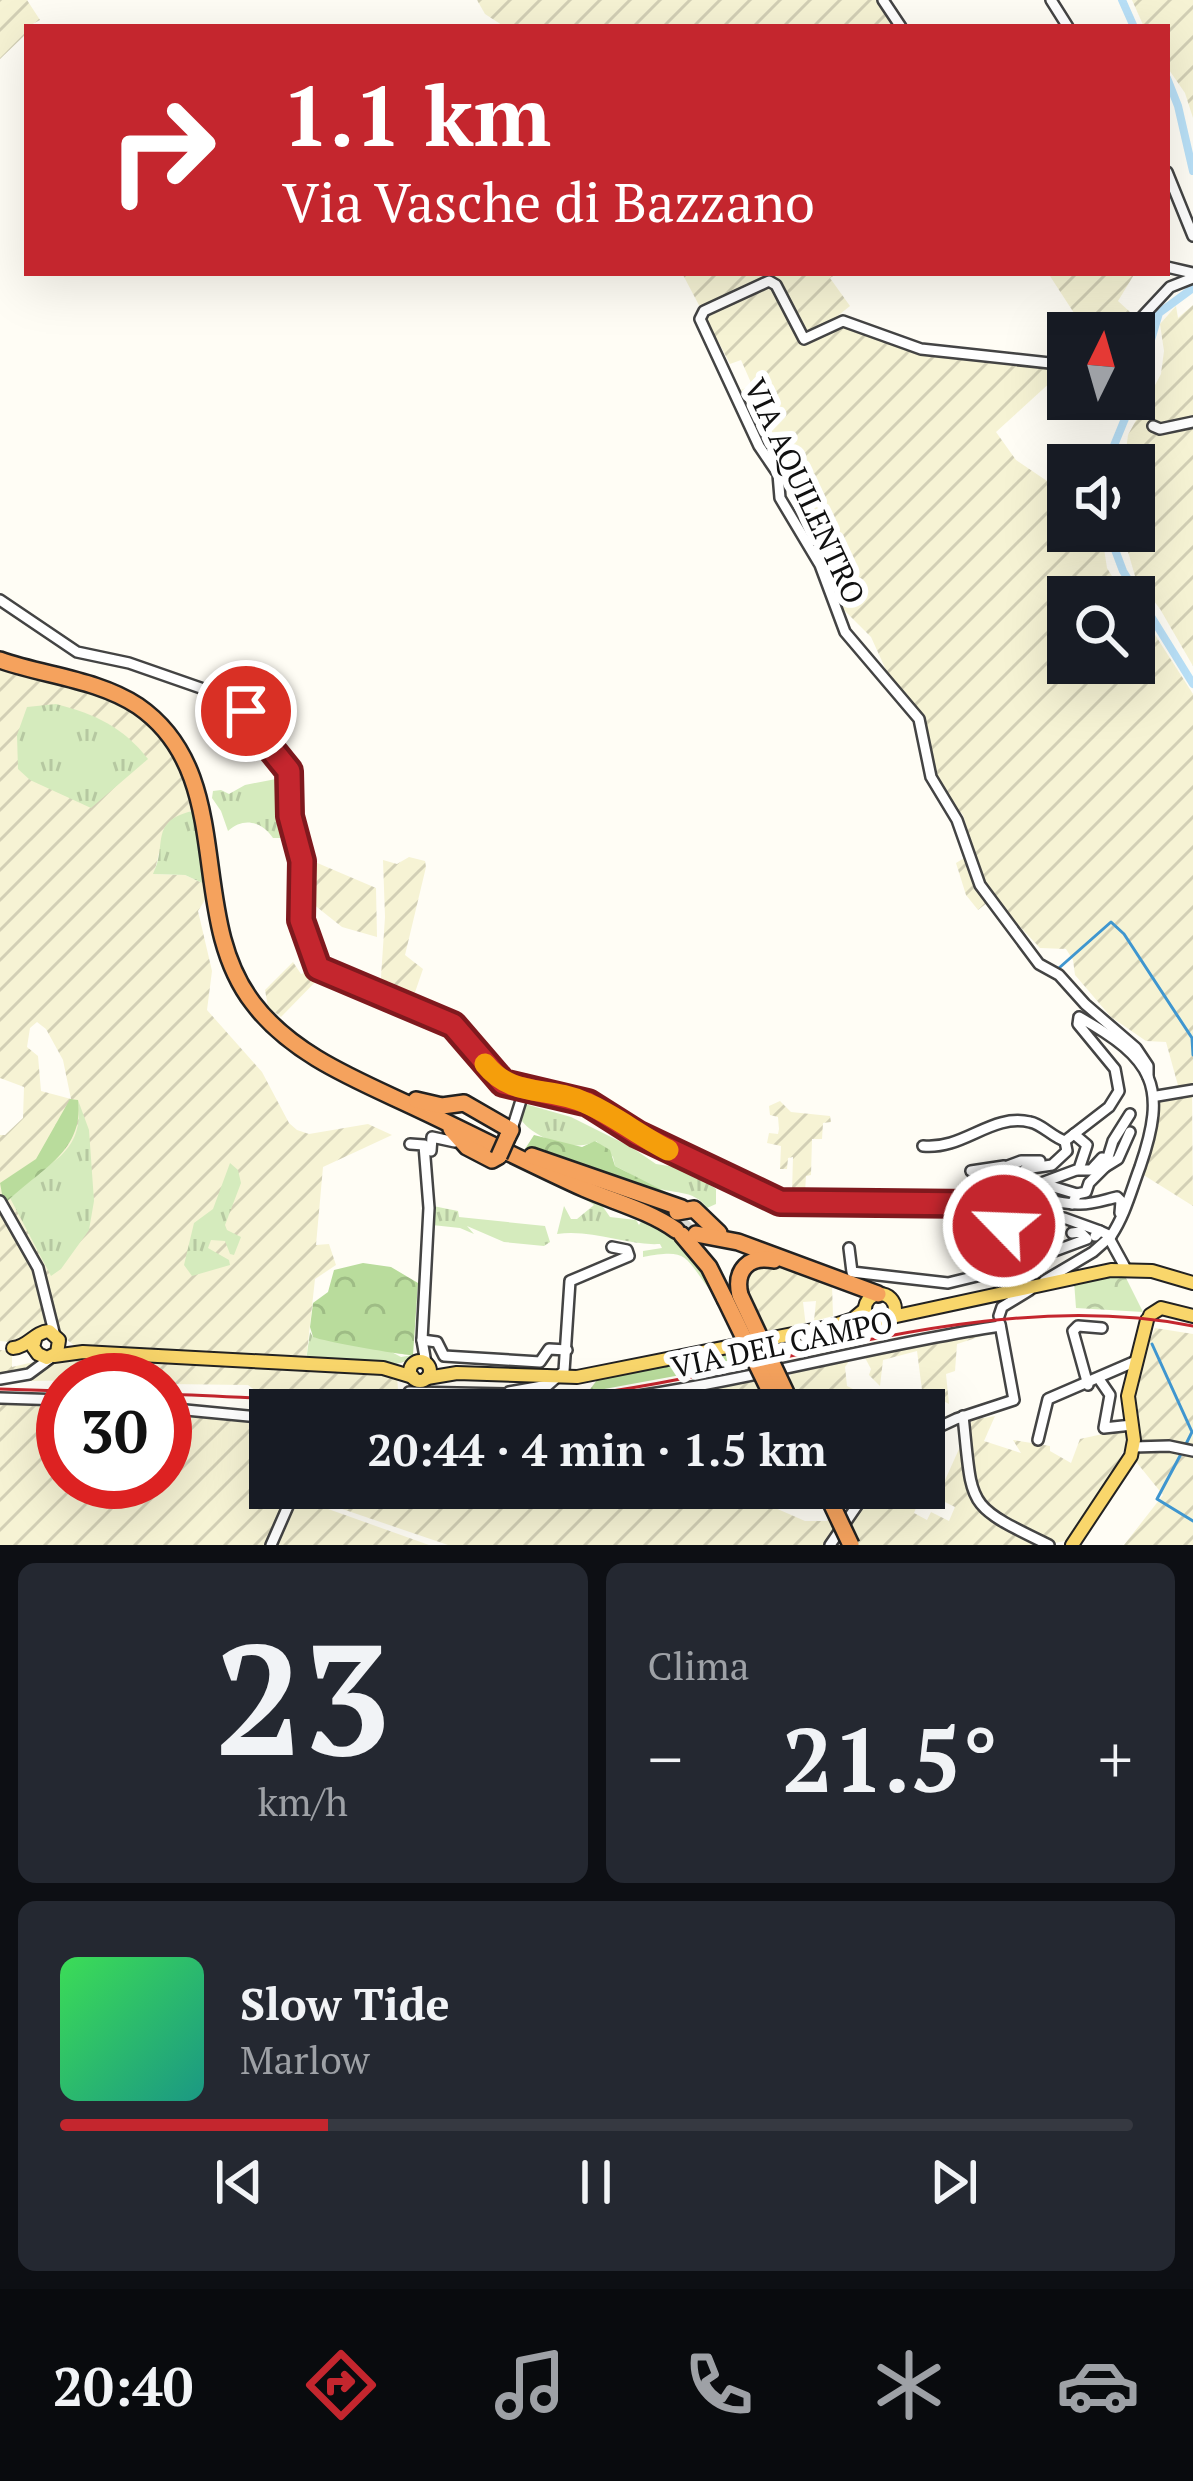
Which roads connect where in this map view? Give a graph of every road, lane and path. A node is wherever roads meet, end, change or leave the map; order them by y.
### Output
1 (1170, 179) edge
2 (1193, 236) edge
3 (1193, 275) edge
4 (1147, 312) edge
5 (1047, 362) edge
6 (1193, 422) edge
7 (1153, 426) dead end
8 (0, 600) edge
9 (0, 657) edge
10 (1148, 1077) junction
11 (1193, 1090) edge
12 (534, 1091) junction
13 (1119, 1093) junction
14 (1156, 1096) junction
15 (413, 1099) junction
16 (456, 1104) junction
17 (1130, 1114) dead end
18 (1127, 1129) junction
19 (1069, 1137) junction
20 (470, 1140) junction
21 (410, 1144) dead end
22 (506, 1144) junction
23 (923, 1146) dead end
24 (426, 1160) junction
25 (1106, 1163) junction
26 (1054, 1164) junction
27 (1078, 1169) junction
28 (970, 1172) dead end
29 (1057, 1177) junction
30 (1019, 1180) junction
31 (980, 1183) dead end
32 (1046, 1197) junction
33 (1073, 1200) junction
34 (0, 1201) edge
35 (975, 1204) junction
36 (1031, 1209) dead end
37 (660, 1212) tunnel mouth
38 (1057, 1217) junction
39 (1122, 1217) junction
40 (1006, 1218) junction
41 (691, 1231) junction
42 (1100, 1237) junction
43 (1074, 1238) junction
44 (612, 1247) dead end
45 (849, 1248) dead end
46 (1081, 1260) junction
47 (1004, 1268) junction
48 (1126, 1269) junction
49 (1071, 1271) junction
50 (827, 1277) junction
51 (1191, 1282) edge
52 (845, 1286) junction
53 (1009, 1295) junction
54 (732, 1297) junction
55 (46, 1304) junction
56 (879, 1306) junction
57 (1193, 1316) edge
58 (999, 1321) junction
59 (828, 1327) junction
60 (1102, 1328) dead end
61 (37, 1335) junction
62 (57, 1336) junction
63 (422, 1340) junction
64 (6, 1347) edge
65 (567, 1349) junction
66 (83, 1352) junction
67 (40, 1353) edge
68 (51, 1353) edge
69 (77, 1353) edge
70 (36, 1355) edge
71 (1136, 1361) junction
72 (567, 1364) junction
73 (36, 1366) edge
74 (420, 1368) junction
75 (596, 1374) junction
76 (552, 1378) junction
77 (0, 1379) edge
78 (1100, 1379) junction
79 (1088, 1384) junction
80 (536, 1389) edge
81 (687, 1389) edge
82 (776, 1389) edge
83 (0, 1398) edge
84 (36, 1399) edge
85 (192, 1411) edge
86 (249, 1416) edge
87 (963, 1416) junction
88 (945, 1424) edge
89 (1132, 1425) junction
90 (1038, 1440) dead end
91 (1133, 1447) junction
92 (1193, 1450) edge
93 (287, 1509) edge
94 (834, 1509) edge
95 (855, 1509) edge
96 (272, 1545) edge
97 (830, 1545) edge
98 (850, 1545) edge
99 (1049, 1545) edge
100 (1072, 1545) edge

1 - 2 street
3 - 4 street
5 - 10 street, VIA AQUILENTRO
6 - 7 street
8 - 12 street
9 - 15 highway
9 - 20 highway
10 - 13 street
10 - 14 street
11 - 14 street
12 - 22 street
12 - 35 street
13 - 18 street
13 - 19 street
14 - 39 street
15 - 16 highway
15 - 20 highway
16 - 20 highway
16 - 22 highway
17 - 18 street
18 - 25 street
19 - 23 street
19 - 26 street
19 - 27 street
20 - 22 highway
20 - 24 street
21 - 24 street
22 - 37 highway
22 - 41 highway
22 - 41 highway
24 - 63 street
25 - 27 street
25 - 33 street
26 - 29 street
26 - 30 street
26 - 30 street
27 - 29 street
28 - 30 street
29 - 30 street
30 - 31 street
30 - 32 street
30 - 33 street
30 - 35 street
30 - 40 street
32 - 33 street
32 - 36 street
33 - 38 street
33 - 39 street
34 - 55 street
35 - 40 street
38 - 40 street
38 - 42 street
38 - 43 street
39 - 42 street
40 - 47 street
41 - 50 highway
41 - 54 highway
42 - 43 street
42 - 46 street
42 - 48 street
43 - 46 street
43 - 47 street
44 - 65 street
45 - 47 street
46 - 49 street
47 - 53 street
48 - 49 main road
48 - 51 main road
49 - 53 main road
50 - 52 highway
50 - 56 highway
52 - 54 highway
52 - 56 highway
53 - 56 main road
53 - 58 street
54 - 82 highway, bridge
55 - 61 street
55 - 62 street
56 - 59 main road
56 - 59 main road
57 - 71 main road
58 - 81 street, VIA DEL CAMPO
58 - 87 street
59 - 75 main road
60 - 79 street
61 - 62 main road
61 - 64 main road
61 - 67 main road
62 - 66 main road
62 - 68 main road
63 - 65 street
63 - 74 street
64 - 70 main road
65 - 72 street
66 - 69 main road
66 - 74 main road
71 - 78 street
71 - 89 main road
72 - 75 street
72 - 76 street
73 - 77 street
74 - 76 main road
75 - 76 main road
76 - 80 street
78 - 79 street
78 - 89 street
79 - 90 street
83 - 84 street
85 - 86 street
87 - 88 street
87 - 99 street
89 - 91 main road
91 - 92 street
91 - 100 main road
93 - 96 street
94 - 98 highway, bridge
95 - 97 street

